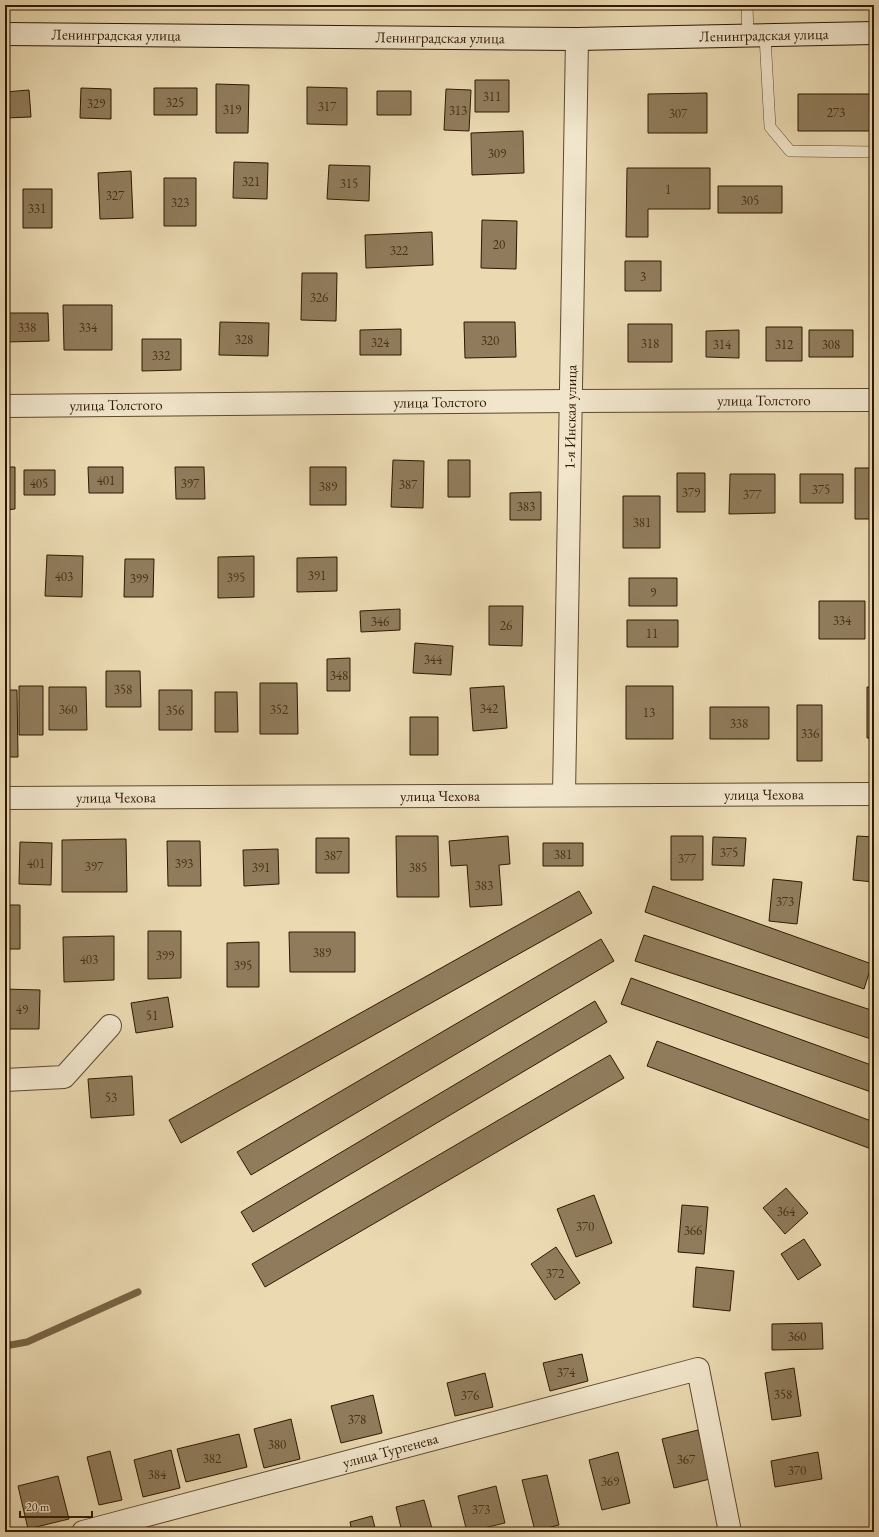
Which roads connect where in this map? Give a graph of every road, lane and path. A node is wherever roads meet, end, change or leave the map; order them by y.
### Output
1 (747, 5) edge
2 (874, 33) edge
3 (5, 34) edge
4 (756, 36) junction
5 (577, 39) junction
6 (874, 152) edge
7 (874, 400) edge
8 (571, 401) junction
9 (5, 406) edge
10 (874, 794) edge
11 (564, 795) junction
12 (5, 798) edge
13 (110, 1026) dead end
14 (5, 1080) edge
15 (83, 1532) edge
16 (730, 1532) edge

1 - 4 lane
2 - 4 street, Ленинградская улица
3 - 5 street, Ленинградская улица
4 - 5 street, Ленинградская улица
4 - 6 lane
5 - 8 street, 1-я Инская улица
7 - 8 street, улица Толстого
8 - 9 street, улица Толстого
8 - 11 street, 1-я Инская улица
10 - 11 street, улица Чехова
11 - 12 street, улица Чехова
13 - 14 street
15 - 16 street, улица Тургенева

